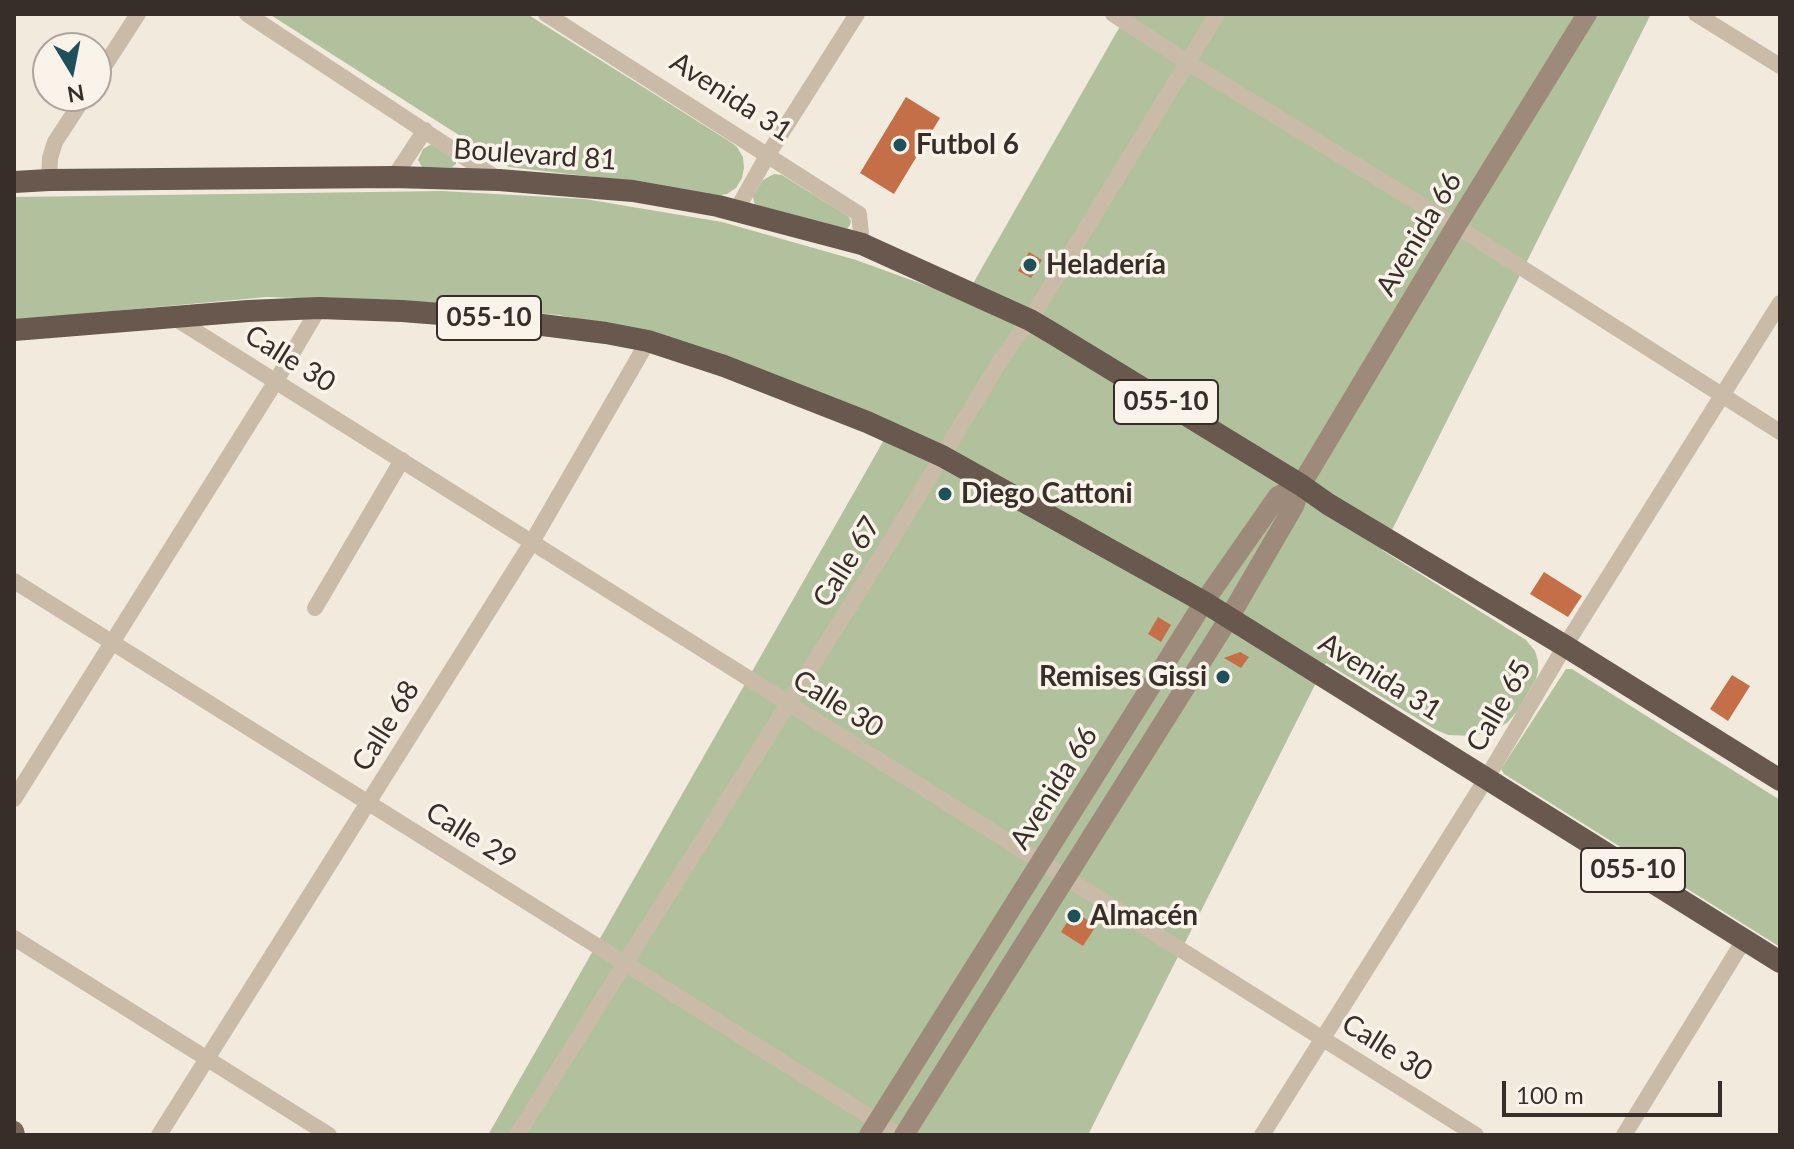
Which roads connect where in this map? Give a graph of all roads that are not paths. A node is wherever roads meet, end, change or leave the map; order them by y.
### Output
1 (138, 14) edge
2 (247, 14) edge
3 (546, 14) edge
4 (857, 14) edge
5 (1113, 14) edge
6 (1217, 14) edge
7 (1587, 14) edge
8 (1696, 14) edge
9 (112, 54) edge
10 (1187, 62) junction
11 (1780, 66) edge
12 (75, 112) edge
13 (425, 130) junction
14 (767, 156) junction
15 (394, 177) junction
16 (49, 180) junction
17 (499, 180) junction
18 (14, 182) edge
19 (736, 211) junction
20 (1456, 226) junction
21 (862, 244) junction
22 (1780, 303) edge
23 (319, 308) junction
24 (173, 317) junction
25 (1030, 320) junction
26 (14, 330) edge
27 (648, 341) junction
28 (276, 381) junction
29 (1721, 396) junction
30 (1780, 432) edge
31 (942, 456) junction
32 (402, 460) junction
33 (1301, 485) junction
34 (532, 542) junction
35 (14, 581) edge
36 (1204, 602) junction
37 (315, 608) dead end
38 (1229, 618) junction
39 (112, 641) junction
40 (1565, 646) junction
41 (789, 703) junction
42 (1486, 779) junction
43 (1780, 780) edge
44 (14, 799) edge
45 (369, 803) junction
46 (1041, 862) junction
47 (1066, 877) junction
48 (14, 938) edge
49 (1744, 940) junction
50 (1780, 962) edge
51 (625, 963) junction
52 (1323, 1039) junction
53 (207, 1059) junction
54 (873, 1128) edge
55 (159, 1135) edge
56 (329, 1135) edge
57 (517, 1135) edge
58 (902, 1135) edge
59 (1262, 1135) edge
60 (1476, 1135) edge
61 (1624, 1135) edge

1 - 9 street
2 - 13 street
3 - 14 street, Avenida 31
4 - 14 street
5 - 10 street
6 - 10 street, Calle 67
7 - 20 main road, Avenida 66
8 - 11 street
10 - 20 street
10 - 25 street, Calle 67
12 - 16 street
13 - 15 street
13 - 17 street
14 - 19 street
14 - 21 street, Avenida 31
15 - 16 highway, Boulevard 81 / 055-10
15 - 17 highway, Boulevard 81 / 055-10
16 - 18 highway, Boulevard 81 / 055-10
17 - 19 highway, Boulevard 81 / 055-10
19 - 21 highway, Boulevard 81 / 055-10
20 - 29 street
20 - 33 main road, Avenida 66
21 - 25 highway, Boulevard 81 / 055-10
22 - 29 street, Calle 65
23 - 24 highway, 055-10
23 - 27 highway, 055-10
23 - 28 street
24 - 26 highway, 055-10
24 - 28 street, Calle 30
25 - 31 street, Calle 67
25 - 33 highway, 055-10
27 - 31 highway, 055-10
27 - 34 street, Calle 68
28 - 32 street, Calle 30
28 - 39 street
29 - 30 street
29 - 40 street, Calle 65
31 - 36 highway, Avenida 31 / 055-10
31 - 41 street, Calle 67
32 - 34 street, Calle 30
32 - 37 street
33 - 36 main road, Avenida 66
33 - 38 main road, Avenida 66
33 - 40 highway, 055-10
34 - 41 street, Calle 30
34 - 45 street, Calle 68
35 - 39 street, Calle 29
36 - 38 highway, Avenida 31 / 055-10
36 - 46 main road, Avenida 66
38 - 42 highway, Avenida 31 / 055-10
38 - 47 main road, Avenida 66
39 - 44 street
39 - 45 street, Calle 29
40 - 42 street, Calle 65
40 - 43 highway, 055-10
41 - 46 street, Calle 30
41 - 51 street, Calle 67
42 - 49 highway, Avenida 31 / 055-10
42 - 52 street, Calle 65
45 - 51 street, Calle 29
45 - 53 street, Calle 68
46 - 47 street, Calle 30
46 - 54 main road, Avenida 66
47 - 52 street, Calle 30
47 - 58 main road, Avenida 66
48 - 53 street
49 - 50 highway, Avenida 31 / 055-10
49 - 61 street
51 - 54 street, Calle 29
51 - 57 street, Calle 67
52 - 59 street, Calle 65
52 - 60 street, Calle 30
53 - 55 street, Calle 68
53 - 56 street
54 - 58 street, Calle 29

